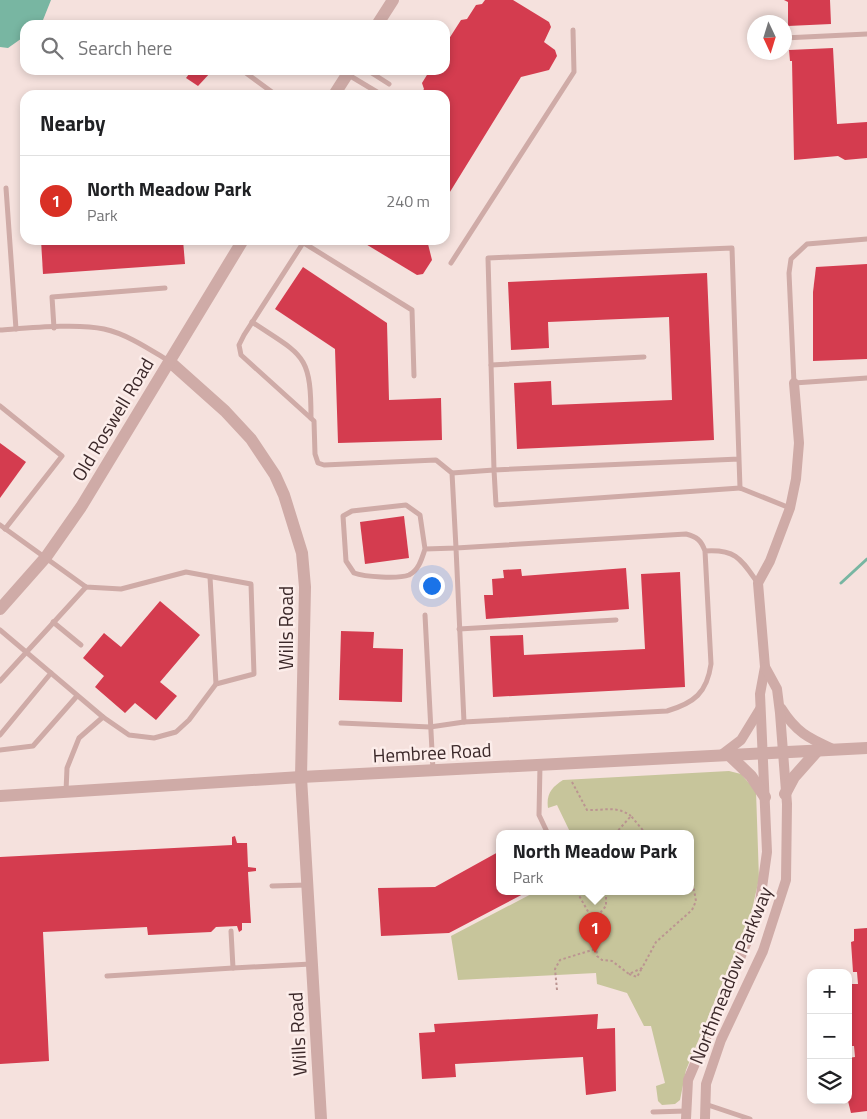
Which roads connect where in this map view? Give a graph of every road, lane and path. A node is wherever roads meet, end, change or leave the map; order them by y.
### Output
1 (393, 0) edge
2 (380, 20) edge
3 (573, 30) dead end
4 (867, 34) edge
5 (792, 38) edge
6 (249, 75) edge
7 (346, 75) edge
8 (352, 75) edge
9 (375, 75) edge
10 (389, 84) dead end
11 (269, 90) edge
12 (337, 90) edge
13 (375, 90) edge
14 (6, 188) dead end
15 (867, 239) edge
16 (240, 245) edge
17 (299, 245) edge
18 (306, 245) edge
19 (451, 264) dead end
20 (165, 288) dead end
21 (252, 322) junction
22 (54, 328) junction
23 (16, 329) junction
24 (0, 330) edge
25 (644, 357) dead end
26 (169, 362) junction
27 (491, 365) junction
28 (414, 376) dead end
29 (867, 378) edge
30 (794, 383) junction
31 (0, 406) edge
32 (311, 418) junction
33 (739, 459) junction
34 (494, 470) junction
35 (452, 473) junction
36 (740, 488) junction
37 (790, 508) junction
38 (0, 525) edge
39 (5, 528) junction
40 (425, 548) junction
41 (456, 548) junction
42 (705, 551) junction
43 (46, 557) junction
44 (210, 577) junction
45 (758, 583) junction
46 (86, 586) junction
47 (0, 609) edge
48 (425, 615) dead end
49 (616, 620) dead end
50 (54, 622) junction
51 (459, 629) junction
52 (0, 630) edge
53 (81, 645) dead end
54 (25, 652) junction
55 (765, 667) junction
56 (51, 673) junction
57 (0, 681) edge
58 (216, 684) junction
59 (77, 696) junction
60 (779, 706) junction
61 (760, 708) junction
62 (103, 717) junction
63 (464, 722) junction
64 (341, 723) dead end
65 (430, 727) junction
66 (0, 735) edge
67 (867, 748) edge
68 (0, 750) edge
69 (818, 750) junction
70 (834, 750) junction
71 (782, 751) junction
72 (763, 753) junction
73 (725, 755) junction
74 (540, 765) junction
75 (433, 770) junction
76 (301, 777) junction
77 (572, 782) dead end
78 (66, 792) junction
79 (785, 794) junction
80 (0, 796) edge
81 (765, 798) junction
82 (631, 816) junction
83 (546, 830) edge
84 (619, 830) edge
85 (643, 830) edge
86 (308, 885) junction
87 (272, 886) dead end
88 (694, 890) edge
89 (579, 895) edge
90 (606, 895) edge
91 (590, 915) junction
92 (232, 931) dead end
93 (596, 949) junction
94 (312, 964) junction
95 (234, 968) junction
96 (642, 968) junction
97 (629, 974) junction
98 (108, 976) dead end
99 (557, 990) dead end
100 (705, 1104) junction
101 (653, 1112) dead end
102 (686, 1115) edge
103 (321, 1119) edge
104 (705, 1119) edge
105 (750, 1119) edge

1 - 2 street
3 - 19 lane
4 - 5 lane
6 - 11 lane
7 - 12 street
8 - 13 lane
9 - 10 lane
14 - 23 lane
15 - 30 lane
16 - 26 street, Old Roswell Road
17 - 21 lane
18 - 28 lane
20 - 22 lane
21 - 32 lane
21 - 32 lane
22 - 23 lane, Wills Road
22 - 26 lane, Wills Road
23 - 24 lane, Wills Road
25 - 27 lane
26 - 43 street, Old Roswell Road
26 - 76 street, Wills Road
27 - 33 lane
27 - 34 lane
29 - 30 lane
30 - 37 street
31 - 39 lane
32 - 35 lane
33 - 34 lane
33 - 36 lane
34 - 35 lane
34 - 36 lane
35 - 41 lane
36 - 37 lane
37 - 45 street
38 - 39 lane
39 - 43 lane
40 - 40 lane
40 - 41 lane
41 - 42 lane
41 - 51 lane
42 - 45 lane
42 - 63 lane
43 - 46 lane
43 - 47 street, Old Roswell Road
44 - 46 lane
44 - 58 lane
44 - 58 lane
45 - 55 street, Northmeadow Parkway
46 - 50 lane
48 - 65 lane
49 - 51 lane
50 - 53 lane
50 - 54 lane
51 - 63 lane
52 - 54 lane
54 - 56 lane
54 - 57 lane
55 - 60 street, Northmeadow Parkway
55 - 61 street, Northmeadow Parkway
56 - 59 lane
56 - 66 lane
58 - 62 lane
59 - 62 lane
59 - 68 lane
60 - 70 street
60 - 71 street, Northmeadow Parkway
61 - 72 street, Northmeadow Parkway
61 - 73 street
62 - 78 lane
63 - 65 lane
64 - 65 lane
65 - 75 lane
67 - 70 street, Hembree Road
69 - 70 street, Hembree Road
69 - 71 street, Hembree Road
69 - 79 street
71 - 72 street, Hembree Road
71 - 79 street, Northmeadow Parkway
72 - 73 street, Hembree Road
72 - 81 street, Northmeadow Parkway
73 - 74 street, Hembree Road
73 - 81 street
74 - 75 street, Hembree Road
74 - 83 lane
75 - 76 street, Hembree Road
76 - 78 street, Hembree Road
76 - 86 street, Wills Road
77 - 82 path
78 - 80 street, Hembree Road
79 - 100 street, Northmeadow Parkway
81 - 102 street, Northmeadow Parkway
82 - 84 path
82 - 85 path
86 - 87 lane
86 - 94 street, Wills Road
88 - 96 path
89 - 91 path
90 - 91 path
91 - 93 path
92 - 95 lane
93 - 97 path
93 - 99 path
94 - 95 lane
94 - 103 street, Wills Road
95 - 98 lane
96 - 97 path
96 - 97 path
100 - 104 street, Northmeadow Parkway
100 - 105 lane
101 - 102 lane

